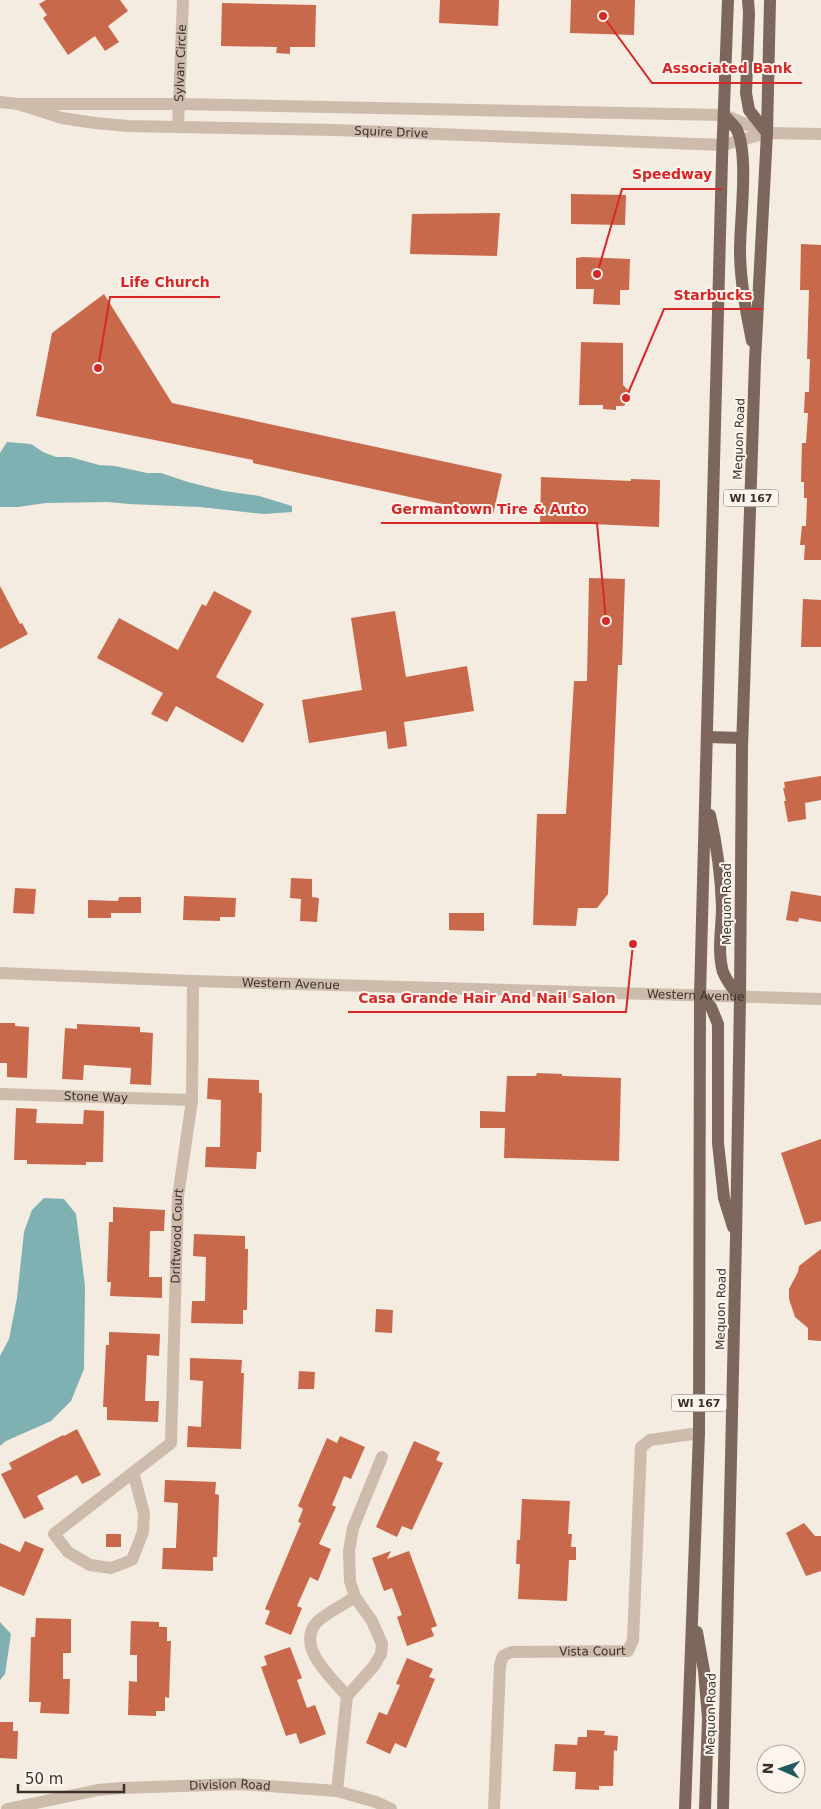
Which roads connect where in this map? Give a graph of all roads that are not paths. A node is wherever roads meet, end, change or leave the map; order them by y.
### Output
1 (183, 0) edge
2 (728, 0) edge
3 (748, 0) edge
4 (770, 0) edge
5 (0, 102) edge
6 (18, 104) junction
7 (179, 104) junction
8 (724, 116) junction
9 (178, 128) junction
10 (767, 133) junction
11 (821, 134) edge
12 (739, 140) junction
13 (723, 145) junction
14 (755, 361) junction
15 (707, 737) junction
16 (742, 738) junction
17 (706, 798) junction
18 (0, 973) edge
19 (193, 981) junction
20 (700, 996) junction
21 (740, 997) junction
22 (821, 1000) edge
23 (0, 1094) edge
24 (192, 1100) junction
25 (736, 1239) junction
26 (699, 1433) junction
27 (382, 1457) dead end
28 (133, 1472) junction
29 (355, 1597) junction
30 (692, 1610) junction
31 (347, 1696) junction
32 (707, 1705) junction
33 (725, 1705) junction
34 (338, 1790) junction
35 (7, 1809) edge
36 (391, 1809) edge
37 (494, 1809) edge
38 (684, 1809) edge
39 (705, 1809) edge
40 (723, 1809) edge

1 - 7 street, Sylvan Circle
2 - 8 main road, Mequon Road / WI 167
3 - 10 main road
4 - 10 main road, Mequon Road / WI 167
5 - 6 street, Squire Drive
6 - 7 street, Squire Drive
6 - 9 street, Squire Drive
7 - 8 street, Squire Drive
7 - 9 street, Sylvan Circle
8 - 10 street, Squire Drive
8 - 12 main road
8 - 13 main road, Mequon Road / WI 167
9 - 13 street, Squire Drive
10 - 11 street, Squire Drive
10 - 12 street, Squire Drive
10 - 14 main road, Mequon Road / WI 167
12 - 13 street, Squire Drive
12 - 14 main road
13 - 15 main road, Mequon Road / WI 167
14 - 16 main road, Mequon Road / WI 167
15 - 16 main road
15 - 17 main road, Mequon Road / WI 167
16 - 21 main road, Mequon Road / WI 167
17 - 20 main road, Mequon Road / WI 167
17 - 21 main road
18 - 19 street, Western Avenue
19 - 20 street, Western Avenue
19 - 24 street, Driftwood Court
20 - 21 street, Western Avenue
20 - 25 main road
20 - 26 main road, Mequon Road / WI 167
21 - 22 street, Western Avenue
21 - 25 main road, Mequon Road / WI 167
23 - 24 street, Stone Way
24 - 28 street, Driftwood Court
25 - 33 main road, Mequon Road / WI 167
26 - 30 main road, Mequon Road / WI 167
26 - 37 street, Vista Court
27 - 29 street
28 - 28 street, Driftwood Court
29 - 31 street
29 - 31 street
30 - 32 main road
30 - 38 main road, Mequon Road / WI 167
31 - 34 street
32 - 33 main road
32 - 39 main road
33 - 40 main road, Mequon Road / WI 167
34 - 35 street, Division Road
34 - 36 street, Division Road

